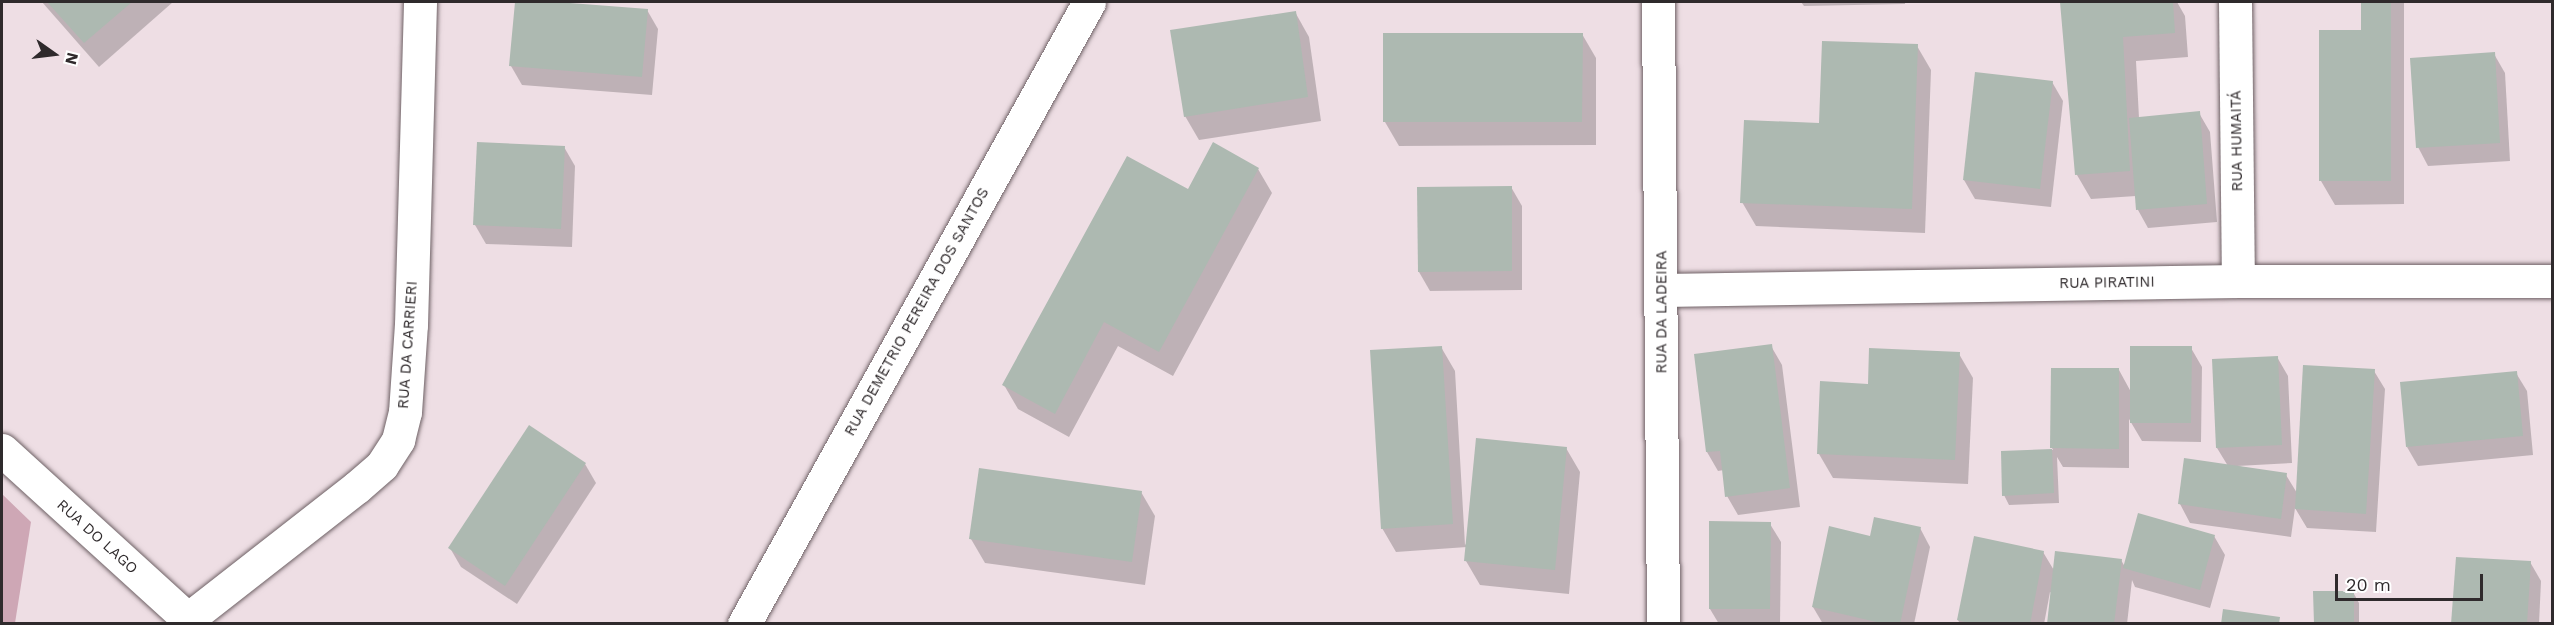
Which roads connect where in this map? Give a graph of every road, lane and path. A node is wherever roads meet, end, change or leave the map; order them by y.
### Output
1 (420, 2) edge
2 (1089, 2) edge
3 (1658, 2) edge
4 (2235, 2) edge
5 (2238, 281) junction
6 (2553, 281) edge
7 (1662, 290) junction
8 (2, 450) edge
9 (188, 622) edge
10 (744, 624) edge
11 (1663, 624) edge

1 - 9 street, RUA DA CARRIERI
2 - 10 street, RUA DEMETRIO PEREIRA DOS SANTOS
3 - 7 street, RUA DA LADEIRA
4 - 5 street, RUA HUMAITÁ
5 - 6 street, RUA PIRATINI
5 - 7 street, RUA PIRATINI
7 - 11 street, RUA DA LADEIRA
8 - 9 street, RUA DO LAGO

